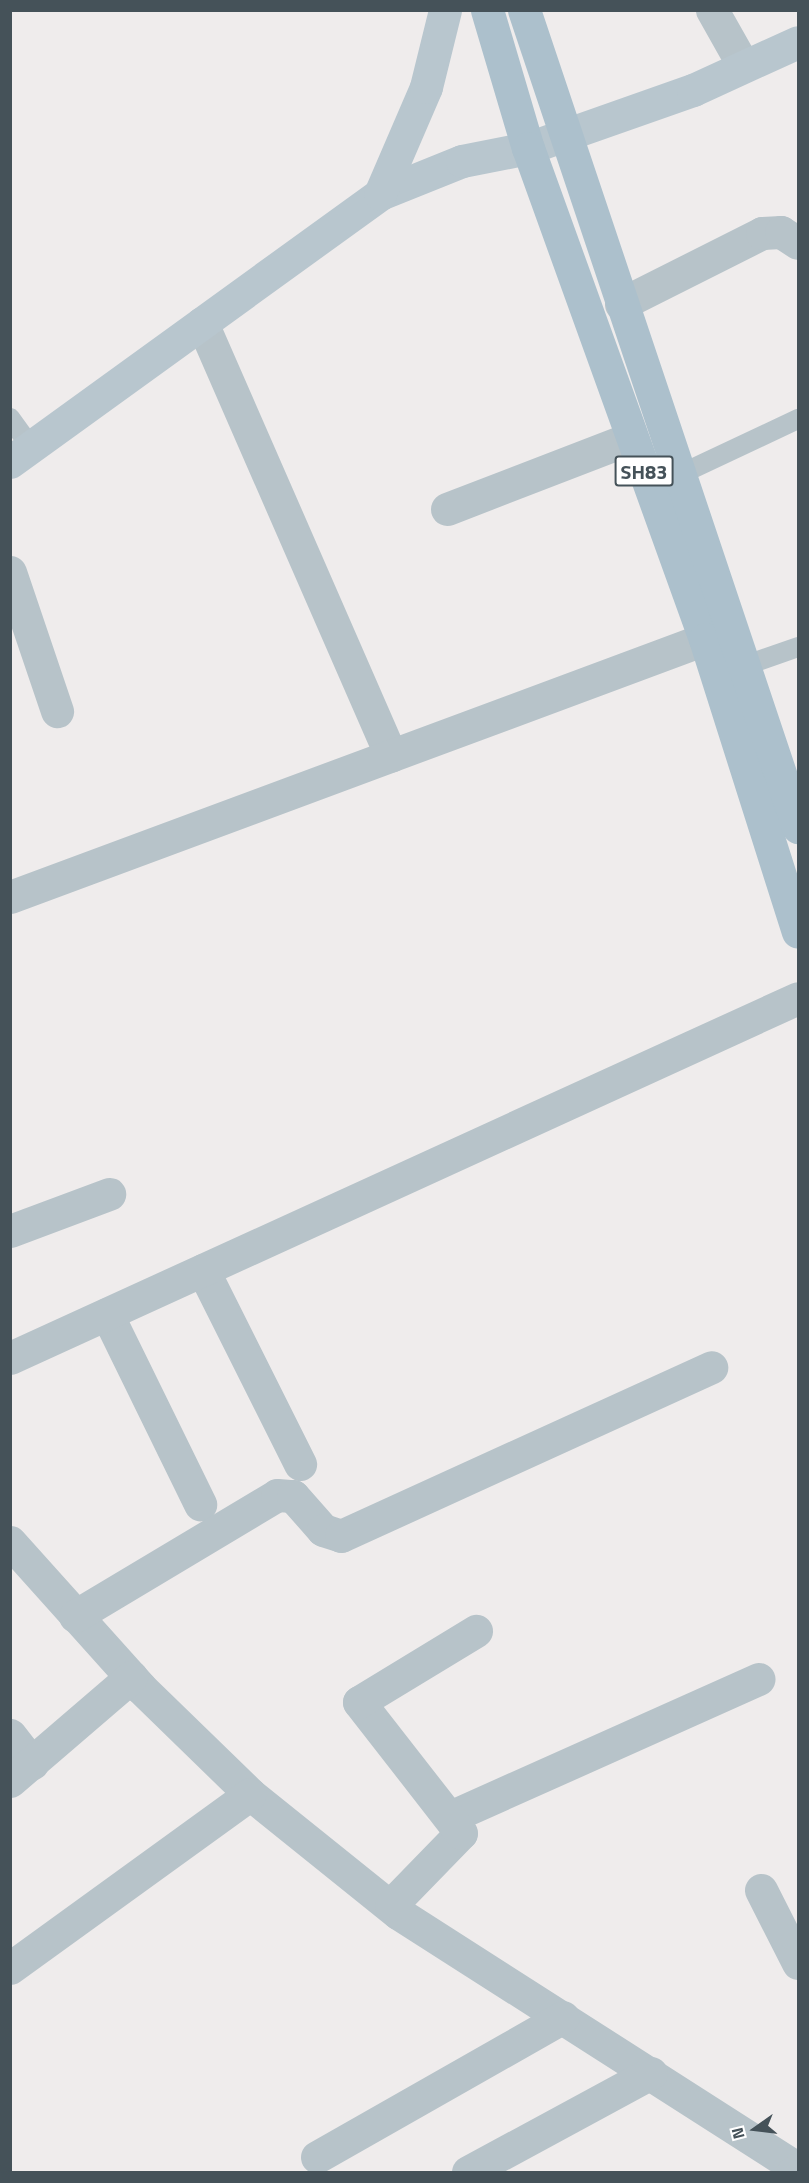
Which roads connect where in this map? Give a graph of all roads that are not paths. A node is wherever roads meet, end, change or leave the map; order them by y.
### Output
1 (445, 10) edge
2 (487, 10) edge
3 (524, 10) edge
4 (712, 10) edge
5 (798, 42) edge
6 (743, 65) junction
7 (563, 135) junction
8 (528, 148) junction
9 (380, 194) junction
10 (798, 243) edge
11 (621, 304) junction
12 (202, 323) junction
13 (10, 418) edge
14 (798, 419) edge
15 (632, 438) junction
16 (21, 454) edge
17 (679, 475) junction
18 (447, 509) dead end
19 (10, 572) edge
20 (705, 639) junction
21 (798, 647) edge
22 (744, 666) junction
23 (57, 711) dead end
24 (391, 756) junction
25 (798, 827) edge
26 (10, 897) edge
27 (798, 932) edge
28 (798, 998) edge
29 (109, 1194) dead end
30 (10, 1231) edge
31 (204, 1270) junction
32 (107, 1314) junction
33 (10, 1358) edge
34 (711, 1367) dead end
35 (300, 1464) dead end
36 (200, 1504) dead end
37 (10, 1542) edge
38 (75, 1616) junction
39 (476, 1631) dead end
40 (131, 1677) junction
41 (758, 1679) dead end
42 (10, 1735) edge
43 (21, 1772) edge
44 (250, 1794) junction
45 (450, 1817) junction
46 (761, 1890) dead end
47 (391, 1905) junction
48 (798, 1962) edge
49 (10, 1968) edge
50 (563, 2017) junction
51 (651, 2073) junction
52 (317, 2157) dead end
53 (468, 2172) edge
54 (793, 2172) edge

1 - 9 street
2 - 8 main road, SH83
3 - 7 main road, SH83
4 - 6 street
5 - 6 street
6 - 7 street
7 - 8 street
7 - 11 main road, SH83
8 - 9 street
8 - 15 main road, SH83
9 - 12 street
10 - 11 street
11 - 17 main road, SH83
12 - 16 street
12 - 24 street
13 - 16 lane
14 - 17 lane
15 - 18 street
15 - 20 main road, SH83
17 - 22 main road, SH83
19 - 23 street
20 - 24 street
20 - 27 main road, SH83
21 - 22 lane
22 - 25 main road, SH83
24 - 26 street
28 - 31 street
29 - 30 street
31 - 32 street
31 - 35 street
32 - 33 street
32 - 36 street
34 - 38 street
37 - 38 street
38 - 40 street
39 - 45 street
40 - 43 street
40 - 44 street
41 - 45 street
42 - 43 street
44 - 47 street
44 - 49 street
45 - 47 street
46 - 48 street
47 - 50 street
50 - 51 street
50 - 52 street
51 - 53 street
51 - 54 street

